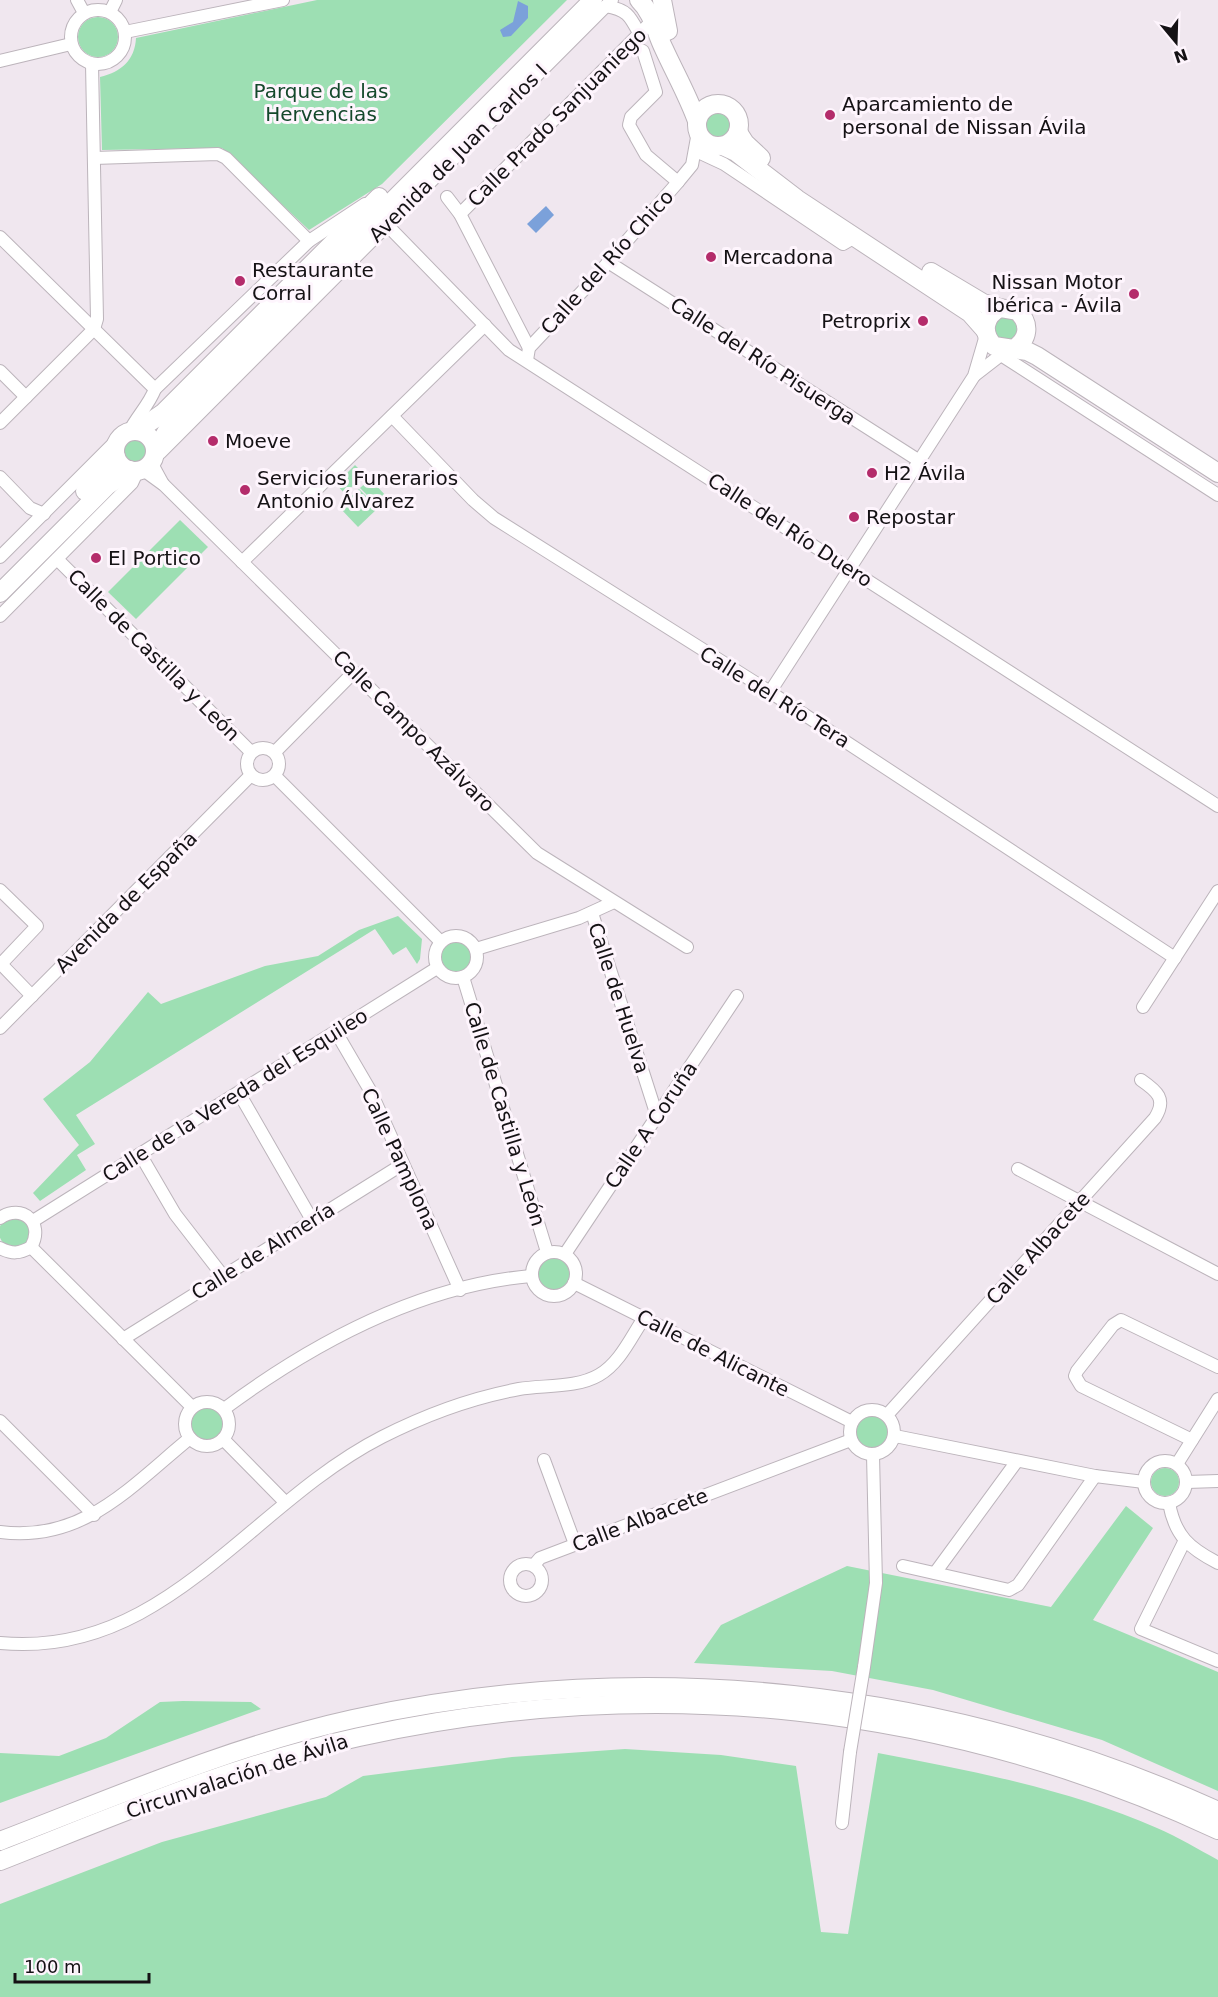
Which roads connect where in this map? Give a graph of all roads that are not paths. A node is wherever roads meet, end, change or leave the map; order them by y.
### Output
1 (77, 0) edge
2 (116, 0) edge
3 (283, 0) edge
4 (576, 0) edge
5 (639, 0) edge
6 (662, 0) edge
7 (265, 2) edge
8 (604, 2) edge
9 (110, 12) junction
10 (84, 13) junction
11 (654, 19) junction
12 (125, 32) junction
13 (640, 35) junction
14 (71, 44) junction
15 (629, 46) junction
16 (0, 61) edge
17 (92, 64) junction
18 (719, 104) junction
19 (698, 126) junction
20 (738, 132) junction
21 (717, 150) junction
22 (696, 151) junction
23 (94, 158) junction
24 (692, 165) junction
25 (678, 182) junction
26 (382, 194) junction
27 (447, 197) dead end
28 (460, 214) junction
29 (386, 224) junction
30 (0, 237) edge
31 (309, 241) junction
32 (608, 262) junction
33 (1000, 308) junction
34 (485, 325) junction
35 (1027, 327) junction
36 (94, 329) junction
37 (998, 344) junction
38 (528, 354) junction
39 (0, 371) edge
40 (974, 376) junction
41 (155, 389) junction
42 (26, 397) junction
43 (392, 416) junction
44 (0, 423) edge
45 (125, 439) junction
46 (1218, 459) edge
47 (918, 460) junction
48 (145, 464) junction
49 (1218, 472) edge
50 (0, 477) edge
51 (1218, 495) edge
52 (40, 518) junction
53 (0, 557) edge
54 (57, 558) junction
55 (242, 562) junction
56 (851, 569) junction
57 (0, 577) edge
58 (0, 593) edge
59 (0, 616) edge
60 (354, 672) junction
61 (770, 692) junction
62 (251, 752) junction
63 (275, 752) junction
64 (251, 776) junction
65 (275, 776) junction
66 (1218, 806) edge
67 (0, 890) edge
68 (1218, 891) edge
69 (614, 902) junction
70 (592, 913) junction
71 (440, 941) junction
72 (687, 947) dead end
73 (477, 949) junction
74 (1175, 958) junction
75 (0, 965) edge
76 (437, 968) junction
77 (463, 977) junction
78 (32, 996) junction
79 (737, 996) dead end
80 (1143, 1007) dead end
81 (0, 1028) edge
82 (336, 1032) junction
83 (1141, 1080) dead end
84 (239, 1093) junction
85 (657, 1116) junction
86 (141, 1154) junction
87 (403, 1164) junction
88 (1018, 1169) dead end
89 (1080, 1201) junction
90 (0, 1217) edge
91 (312, 1220) junction
92 (33, 1221) junction
93 (31, 1246) junction
94 (0, 1248) edge
95 (547, 1252) junction
96 (565, 1254) junction
97 (1218, 1274) edge
98 (223, 1276) junction
99 (531, 1276) junction
100 (574, 1283) junction
101 (460, 1290) junction
102 (644, 1318) junction
103 (123, 1339) junction
104 (1218, 1367) edge
105 (1218, 1399) edge
106 (192, 1407) junction
107 (224, 1409) junction
108 (887, 1415) junction
109 (0, 1421) edge
110 (852, 1422) junction
111 (895, 1436) junction
112 (190, 1438) junction
113 (223, 1439) junction
114 (851, 1440) junction
115 (1192, 1440) junction
116 (873, 1455) junction
117 (544, 1460) dead end
118 (1017, 1461) junction
119 (1177, 1464) junction
120 (1095, 1476) junction
121 (1218, 1481) edge
122 (1144, 1482) junction
123 (1187, 1482) junction
124 (285, 1502) junction
125 (1169, 1503) junction
126 (94, 1515) junction
127 (0, 1532) edge
128 (1184, 1542) junction
129 (575, 1544) junction
130 (1218, 1563) edge
131 (534, 1565) dead end
132 (903, 1566) dead end
133 (935, 1573) junction
134 (0, 1643) edge
135 (1218, 1661) edge
136 (1218, 1811) edge
137 (842, 1823) dead end
138 (1218, 1830) edge
139 (0, 1842) edge
140 (0, 1861) edge

1 - 10 street
2 - 9 street
3 - 7 street
4 - 26 highway, Avenida de Juan Carlos I
5 - 11 highway
6 - 18 highway
7 - 12 street
8 - 13 street
8 - 29 street, Avenida de Juan Carlos I
8 - 48 highway, Avenida de Juan Carlos I
9 - 10 street
9 - 12 street
10 - 14 street
11 - 13 street, Calle Prado Sanjuaniego
11 - 19 highway
12 - 17 street
13 - 15 street, Calle Prado Sanjuaniego
14 - 16 street
14 - 17 street
15 - 25 street
15 - 28 street, Calle Prado Sanjuaniego
17 - 23 street
18 - 19 highway
18 - 20 highway
19 - 21 highway
19 - 22 street, Calle del Río Chico
20 - 21 highway
20 - 33 highway
21 - 22 street
21 - 24 street
21 - 37 highway
22 - 24 street, Calle del Río Chico
23 - 31 street
23 - 36 street
24 - 25 street, Calle del Río Chico
25 - 32 street, Calle del Río Chico
26 - 31 street
26 - 45 highway, Avenida de Juan Carlos I
27 - 28 street
28 - 38 street
29 - 34 street, Calle del Río Duero
29 - 48 street, Avenida de Juan Carlos I
30 - 36 street
31 - 41 street
32 - 38 street, Calle del Río Chico
32 - 47 street, Calle del Río Pisuerga
33 - 35 highway
33 - 37 highway
34 - 38 street, Calle del Río Duero
34 - 43 street
35 - 37 highway
35 - 46 highway
36 - 41 street
36 - 42 street
37 - 40 street
37 - 40 street
37 - 49 highway
37 - 51 street
38 - 56 street, Calle del Río Duero
39 - 42 street
40 - 47 street
41 - 45 street
42 - 44 street
43 - 55 street
43 - 61 street, Calle del Río Tera
45 - 48 highway
45 - 48 highway
45 - 52 street, Avenida de Juan Carlos I
45 - 57 highway, Avenida de Juan Carlos I
47 - 56 street
48 - 54 street, Avenida de Juan Carlos I
48 - 55 street, Calle Campo Azálvaro
48 - 58 highway, Avenida de Juan Carlos I
50 - 52 street
52 - 53 street, Avenida de Juan Carlos I
54 - 59 street, Avenida de Juan Carlos I
54 - 62 street, Calle de Castilla y León
55 - 60 street, Calle Campo Azálvaro
56 - 61 street
56 - 66 street, Calle del Río Duero
60 - 63 street
60 - 69 street, Calle Campo Azálvaro
61 - 74 street, Calle del Río Tera
62 - 63 street
62 - 64 street
63 - 65 street
64 - 65 street
64 - 78 street, Avenida de España
65 - 71 street
67 - 75 street
68 - 74 street
69 - 70 street
69 - 72 street, Calle Campo Azálvaro
70 - 73 street
70 - 85 street, Calle de Huelva
71 - 73 street
71 - 76 street
73 - 77 street
74 - 80 street
75 - 78 street
76 - 77 street
76 - 82 street, Calle de la Vereda del Esquileo
77 - 95 street, Calle de Castilla y León
78 - 81 street, Avenida de España
79 - 85 street, Calle A Coruña
82 - 84 street, Calle de la Vereda del Esquileo
82 - 87 street, Calle Pamplona
83 - 89 street, Calle Albacete
84 - 86 street, Calle de la Vereda del Esquileo
84 - 91 street
85 - 96 street, Calle A Coruña
86 - 92 street, Calle de la Vereda del Esquileo
86 - 98 street
87 - 91 street, Calle de Almería
87 - 101 street, Calle Pamplona
88 - 89 street
89 - 97 street
89 - 108 street, Calle Albacete
90 - 92 street
91 - 98 street, Calle de Almería
92 - 93 street
93 - 94 street
93 - 103 street
95 - 96 street
95 - 99 street
96 - 100 street
98 - 103 street, Calle de Almería
99 - 100 street
99 - 101 street
100 - 102 street, Calle de Alicante
101 - 107 street
102 - 110 street, Calle de Alicante
102 - 124 street
103 - 106 street
104 - 115 street
105 - 115 street
106 - 107 street
106 - 112 street
107 - 113 street
108 - 110 street
108 - 111 street
109 - 126 street
110 - 114 street
111 - 116 street
111 - 118 street
112 - 113 street
112 - 126 street
113 - 124 street
114 - 116 street
114 - 129 street, Calle Albacete
115 - 119 street
116 - 137 street, bridge
117 - 129 street
118 - 120 street
118 - 133 street
119 - 122 street
119 - 123 street
120 - 122 street
120 - 133 street
121 - 123 street
122 - 125 street
123 - 125 street
124 - 134 street
125 - 128 street
126 - 127 street
128 - 130 street
128 - 135 street
129 - 131 street, Calle Albacete
132 - 133 street
136 - 139 highway, Circunvalación de Ávila
138 - 140 highway, Circunvalación de Ávila

